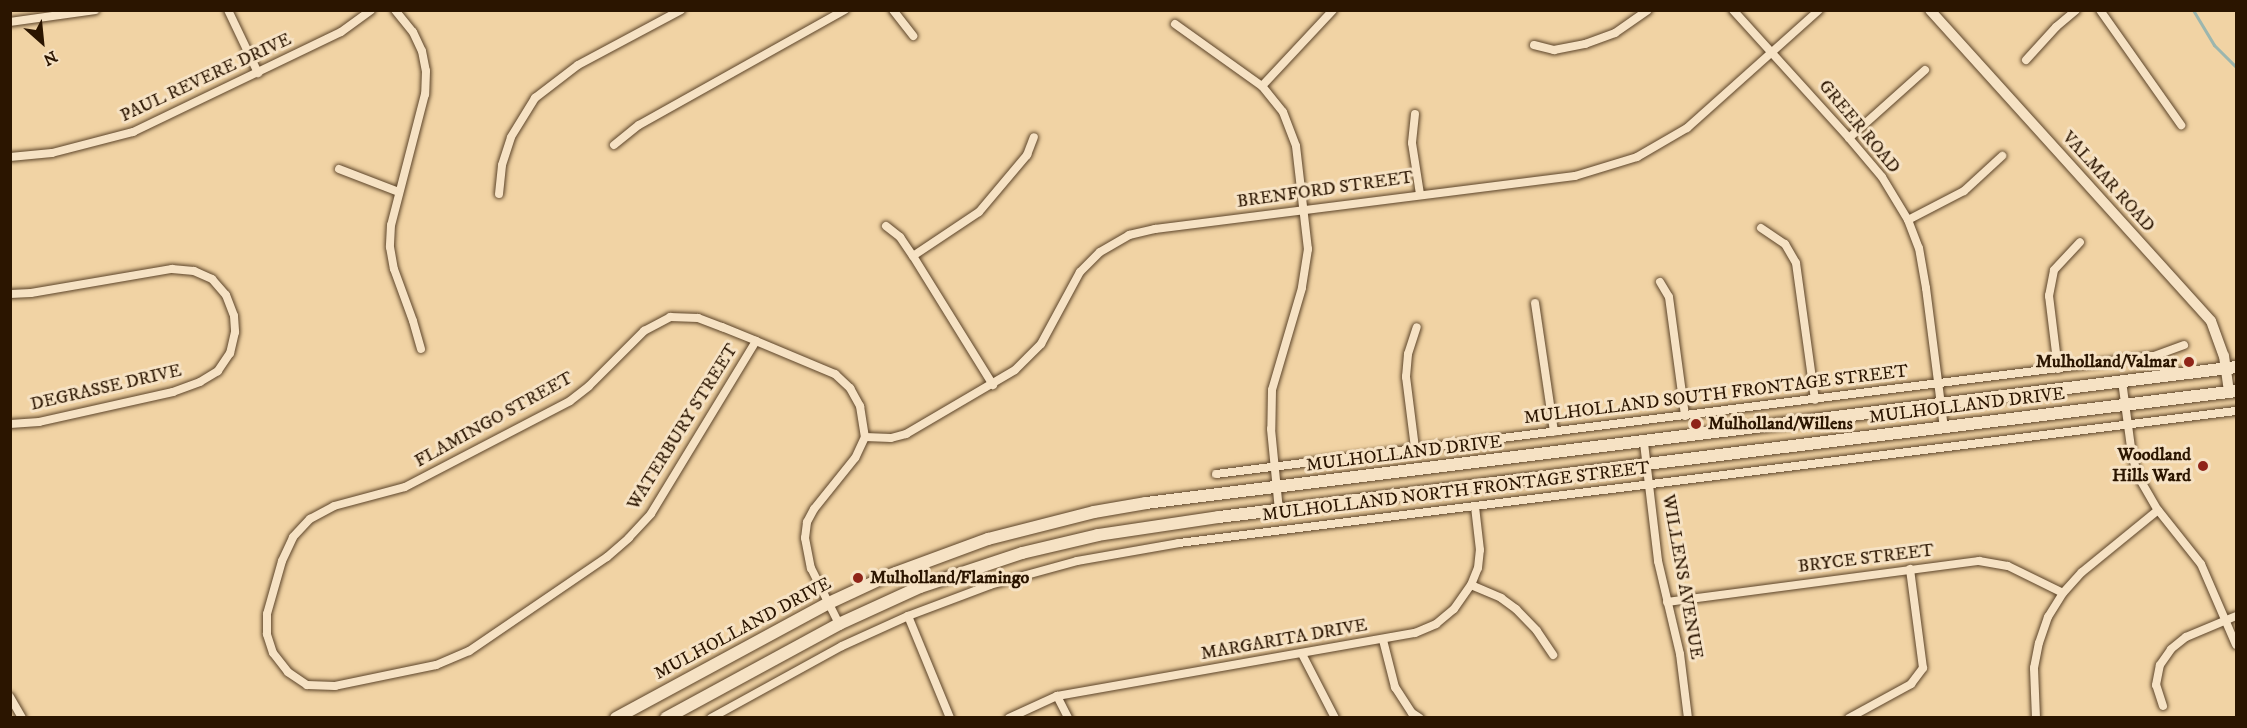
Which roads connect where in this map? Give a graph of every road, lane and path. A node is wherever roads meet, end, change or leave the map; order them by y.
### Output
1 (95, 10) edge
2 (228, 10) edge
3 (371, 10) edge
4 (395, 10) edge
5 (681, 10) edge
6 (845, 10) edge
7 (893, 10) edge
8 (1333, 10) edge
9 (1648, 10) edge
10 (1733, 10) edge
11 (1819, 10) edge
12 (1930, 10) edge
13 (2076, 10) edge
14 (2100, 10) edge
15 (10, 22) edge
16 (1175, 24) dead end
17 (913, 36) dead end
18 (1534, 45) dead end
19 (1772, 53) junction
20 (2026, 60) dead end
21 (1925, 70) dead end
22 (258, 73) junction
23 (1262, 86) junction
24 (1415, 114) dead end
25 (2181, 125) dead end
26 (1034, 137) dead end
27 (1849, 138) junction
28 (614, 145) dead end
29 (2002, 156) dead end
30 (10, 158) edge
31 (339, 169) dead end
32 (399, 192) junction
33 (499, 194) dead end
34 (1420, 194) junction
35 (1305, 210) junction
36 (1908, 220) junction
37 (886, 226) dead end
38 (1761, 228) dead end
39 (2080, 242) dead end
40 (913, 256) junction
41 (1660, 282) dead end
42 (10, 294) edge
43 (1535, 303) dead end
44 (1417, 327) dead end
45 (756, 341) junction
46 (2184, 345) dead end
47 (421, 350) dead end
48 (2231, 368) edge
49 (2058, 369) junction
50 (2122, 381) junction
51 (1939, 384) junction
52 (993, 385) junction
53 (2233, 391) edge
54 (1815, 400) junction
55 (1941, 404) junction
56 (2125, 404) junction
57 (2236, 411) edge
58 (1685, 416) junction
59 (10, 424) edge
60 (2127, 425) junction
61 (1944, 428) junction
62 (1554, 432) junction
63 (866, 437) junction
64 (1644, 442) junction
65 (1415, 448) junction
66 (1646, 465) junction
67 (1275, 468) junction
68 (1216, 474) dead end
69 (1649, 485) junction
70 (1278, 487) junction
71 (1475, 507) junction
72 (1280, 510) junction
73 (2158, 510) junction
74 (1910, 569) junction
75 (1472, 585) junction
76 (2062, 593) junction
77 (1667, 602) junction
78 (828, 603) junction
79 (908, 616) junction
80 (2236, 616) edge
81 (2227, 620) junction
82 (839, 624) junction
83 (1383, 640) junction
84 (2236, 645) edge
85 (1302, 654) junction
86 (1553, 655) dead end
87 (288, 672) joint
88 (1057, 696) junction
89 (10, 697) edge
90 (2163, 706) dead end
91 (22, 717) edge
92 (616, 717) edge
93 (666, 717) edge
94 (711, 717) edge
95 (950, 717) edge
96 (1009, 717) edge
97 (1068, 717) edge
98 (1335, 717) edge
99 (1420, 717) edge
100 (1688, 717) edge
101 (1849, 717) edge
102 (2036, 717) edge

1 - 15 street
2 - 22 street
3 - 22 street, PAUL REVERE DRIVE
4 - 32 street
5 - 33 street
6 - 28 street
7 - 17 street
8 - 23 street
9 - 18 street
10 - 19 street, GREER ROAD
11 - 19 street, BRENFORD STREET
12 - 48 street, VALMAR ROAD
13 - 20 street
14 - 25 street
16 - 23 street
19 - 27 street, GREER ROAD
19 - 34 street, BRENFORD STREET
21 - 27 street
22 - 30 street, PAUL REVERE DRIVE
23 - 35 street
24 - 34 street
26 - 40 street
27 - 36 street, GREER ROAD
29 - 36 street
31 - 32 street
32 - 47 street
34 - 35 street, BRENFORD STREET
35 - 52 street, BRENFORD STREET
35 - 67 street
36 - 51 street, GREER ROAD
37 - 40 street
38 - 54 street
39 - 49 street
40 - 52 street
41 - 58 street
42 - 59 street, DEGRASSE DRIVE
43 - 62 street
44 - 65 street
45 - 63 street, FLAMINGO STREET
45 - 87 street, WATERBURY STREET
45 - 87 street, FLAMINGO STREET
46 - 49 street, MULHOLLAND SOUTH FRONTAGE STREET
48 - 50 main road, MULHOLLAND DRIVE
48 - 53 street, VALMAR ROAD
49 - 51 street, MULHOLLAND SOUTH FRONTAGE STREET
50 - 55 main road, MULHOLLAND DRIVE
50 - 56 street
51 - 54 street, MULHOLLAND SOUTH FRONTAGE STREET
51 - 55 street, GREER ROAD
52 - 63 street, BRENFORD STREET
53 - 56 main road, MULHOLLAND DRIVE
54 - 58 street, MULHOLLAND SOUTH FRONTAGE STREET
55 - 61 street, GREER ROAD
55 - 64 main road, MULHOLLAND DRIVE
56 - 60 street
56 - 61 main road, MULHOLLAND DRIVE
57 - 60 street, MULHOLLAND NORTH FRONTAGE STREET
58 - 62 street, MULHOLLAND SOUTH FRONTAGE STREET
60 - 69 street, MULHOLLAND NORTH FRONTAGE STREET
60 - 73 street
61 - 66 main road, MULHOLLAND DRIVE
62 - 65 street, MULHOLLAND SOUTH FRONTAGE STREET
63 - 78 street
64 - 66 street, WILLENS AVENUE
64 - 70 main road, MULHOLLAND DRIVE
65 - 67 street, MULHOLLAND SOUTH FRONTAGE STREET
66 - 69 street, WILLENS AVENUE
66 - 72 main road, MULHOLLAND DRIVE
67 - 68 street, MULHOLLAND SOUTH FRONTAGE STREET
67 - 70 street
69 - 71 street, MULHOLLAND NORTH FRONTAGE STREET
69 - 77 street, WILLENS AVENUE
70 - 72 street
70 - 78 main road, MULHOLLAND DRIVE
71 - 75 street, MARGARITA DRIVE
71 - 79 street, MULHOLLAND NORTH FRONTAGE STREET
72 - 82 main road, MULHOLLAND DRIVE
73 - 76 street
73 - 81 street
74 - 76 street, BRYCE STREET
74 - 77 street, BRYCE STREET
74 - 101 street
75 - 83 street, MARGARITA DRIVE
75 - 86 street
76 - 102 street
77 - 100 street, WILLENS AVENUE
78 - 82 street
78 - 92 main road, MULHOLLAND DRIVE
79 - 94 street, MULHOLLAND NORTH FRONTAGE STREET
79 - 95 street
80 - 81 street
81 - 84 street
81 - 90 street
82 - 93 main road, MULHOLLAND DRIVE
83 - 85 street, MARGARITA DRIVE
83 - 99 street
85 - 88 street, MARGARITA DRIVE
85 - 98 street
88 - 96 street, MARGARITA DRIVE
88 - 97 street
89 - 91 street

